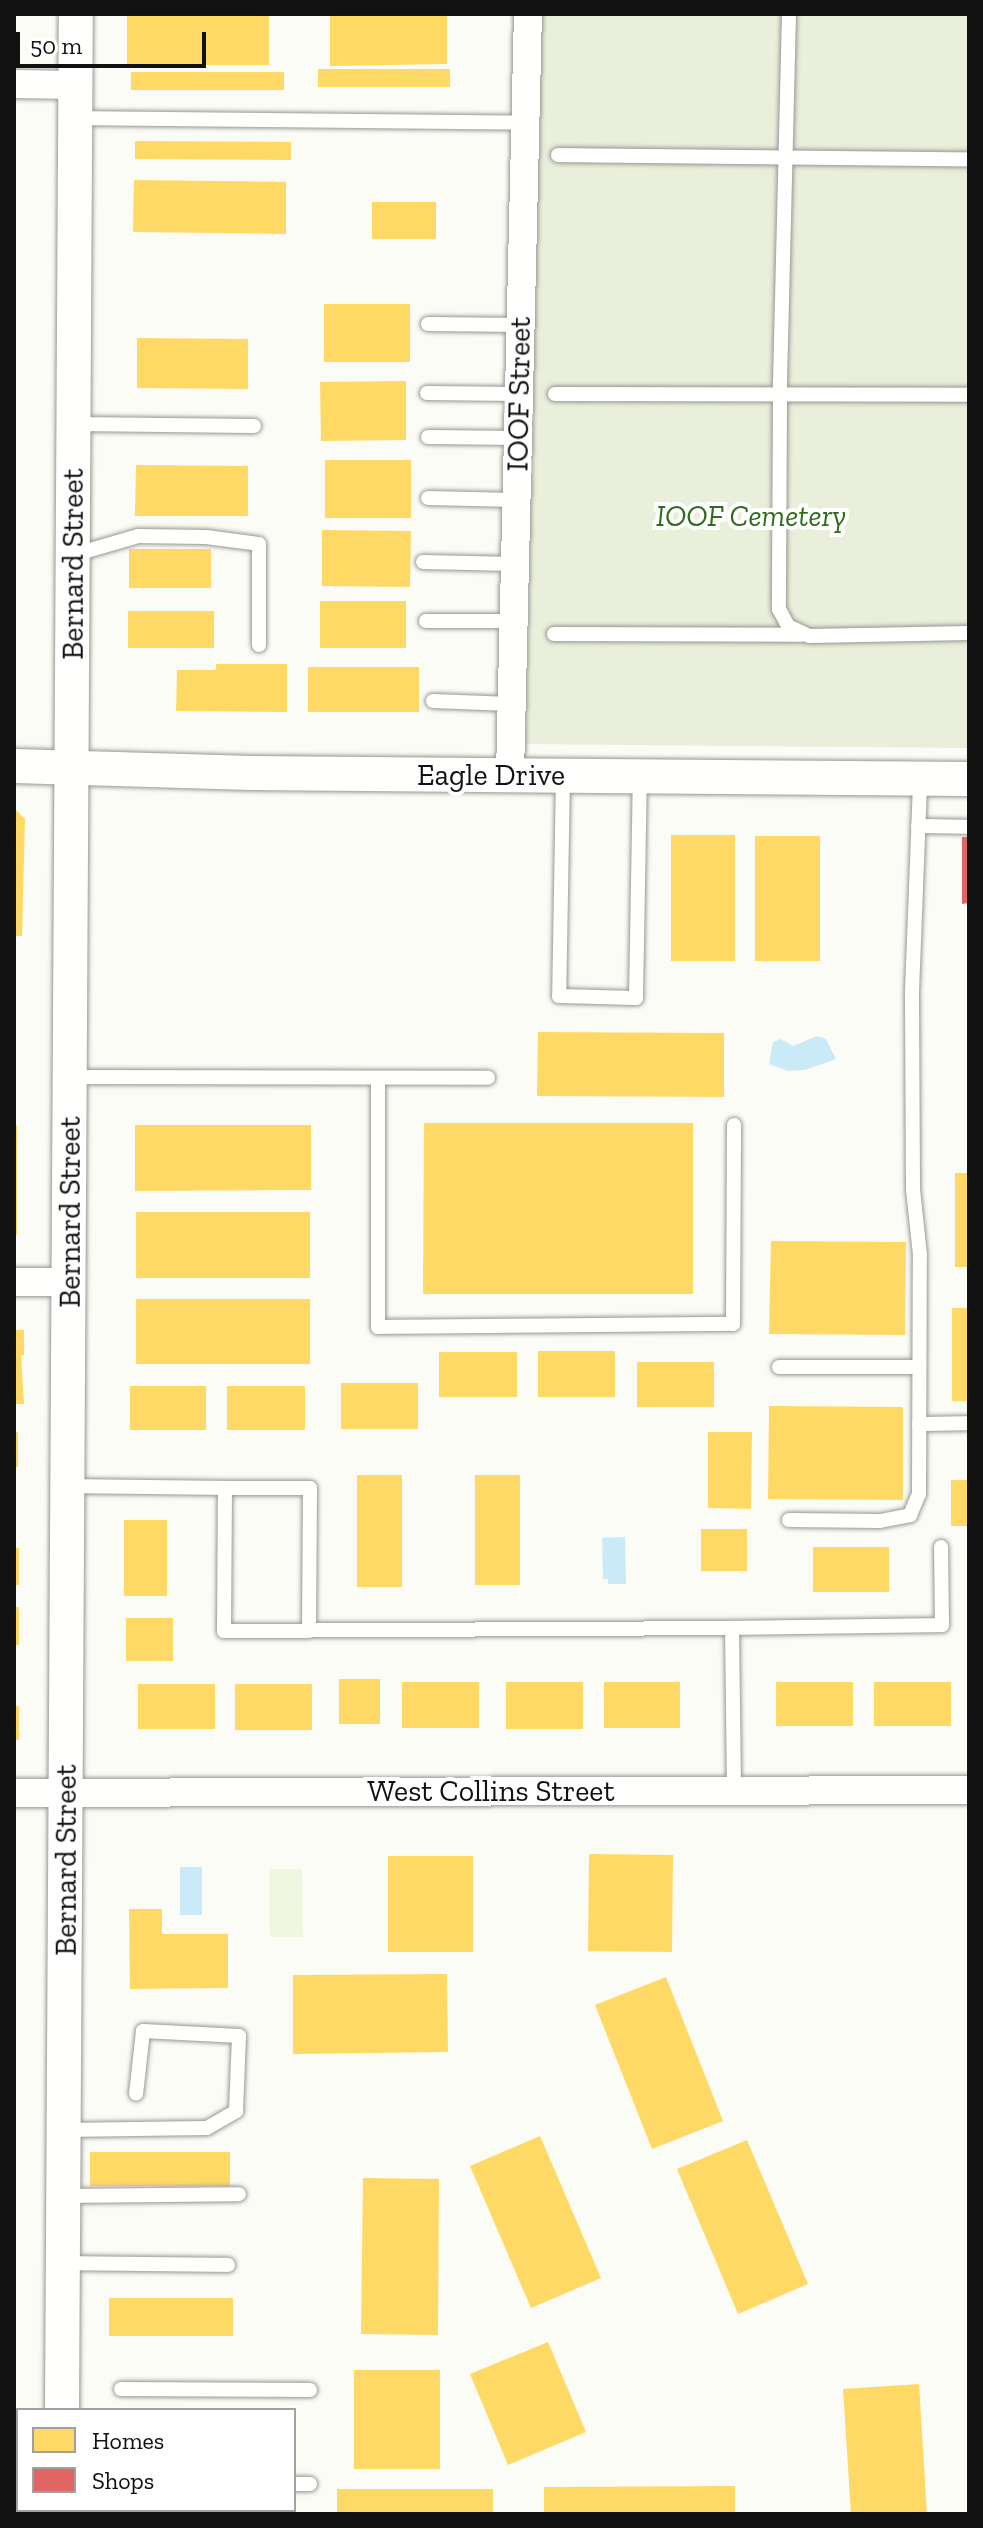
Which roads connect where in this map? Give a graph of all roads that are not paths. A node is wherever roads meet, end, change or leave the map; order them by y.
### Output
1 (76, 14) edge
2 (528, 14) edge
3 (789, 14) edge
4 (14, 84) edge
5 (75, 85) junction
6 (75, 118) junction
7 (525, 123) junction
8 (558, 155) dead end
9 (786, 157) junction
10 (969, 159) edge
11 (428, 324) dead end
12 (521, 325) junction
13 (427, 393) dead end
14 (519, 394) junction
15 (555, 394) dead end
16 (780, 395) junction
17 (969, 395) edge
18 (74, 424) junction
19 (254, 426) dead end
20 (428, 437) dead end
21 (518, 438) junction
22 (428, 498) dead end
23 (516, 500) junction
24 (73, 556) junction
25 (423, 562) dead end
26 (515, 564) junction
27 (426, 621) dead end
28 (513, 621) junction
29 (969, 633) edge
30 (554, 634) dead end
31 (803, 635) junction
32 (259, 645) dead end
33 (433, 701) dead end
34 (511, 704) junction
35 (14, 766) edge
36 (72, 768) junction
37 (510, 775) junction
38 (563, 775) junction
39 (640, 776) junction
40 (920, 778) junction
41 (969, 779) edge
42 (918, 826) junction
43 (969, 827) edge
44 (71, 1077) junction
45 (378, 1078) junction
46 (488, 1078) dead end
47 (734, 1125) dead end
48 (14, 1282) edge
49 (69, 1282) junction
50 (779, 1367) dead end
51 (919, 1367) junction
52 (969, 1423) edge
53 (919, 1424) junction
54 (69, 1486) junction
55 (225, 1488) junction
56 (789, 1520) dead end
57 (941, 1547) dead end
58 (732, 1628) junction
59 (309, 1631) junction
60 (734, 1790) junction
61 (969, 1790) edge
62 (65, 1792) junction
63 (14, 1793) edge
64 (136, 2094) dead end
65 (63, 2130) junction
66 (239, 2194) dead end
67 (62, 2196) junction
68 (62, 2263) junction
69 (228, 2265) dead end
70 (121, 2389) dead end
71 (310, 2390) dead end
72 (62, 2408) edge
73 (296, 2484) edge
74 (310, 2484) dead end

1 - 5 street, Bernard Street
2 - 7 street, IOOF Street
3 - 9 lane
4 - 5 street
5 - 6 street, Bernard Street
6 - 7 lane
6 - 18 street, Bernard Street
7 - 12 street, IOOF Street
8 - 9 lane
9 - 10 lane
9 - 16 lane
11 - 12 lane
12 - 14 street, IOOF Street
13 - 14 lane
14 - 21 street, IOOF Street
15 - 16 lane
16 - 17 lane
16 - 31 lane
18 - 19 lane
18 - 24 street, Bernard Street
20 - 21 lane
21 - 23 street, IOOF Street
22 - 23 lane
23 - 26 street, IOOF Street
24 - 32 lane
24 - 36 street, Bernard Street
25 - 26 lane
26 - 28 street, IOOF Street
27 - 28 lane
28 - 34 street, IOOF Street
29 - 31 lane
30 - 31 lane
33 - 34 lane
34 - 37 street, IOOF Street
35 - 36 street, Eagle Drive
36 - 37 street, Eagle Drive
36 - 44 street, Bernard Street
37 - 38 street, Eagle Drive
38 - 39 street, Eagle Drive
38 - 39 lane
39 - 40 street, Eagle Drive
40 - 41 street, Eagle Drive
40 - 42 lane
42 - 43 lane
42 - 51 lane
44 - 45 lane
44 - 49 street, Bernard Street
45 - 46 lane
45 - 47 lane
48 - 49 street
49 - 54 street, Bernard Street
50 - 51 lane
51 - 53 lane
52 - 53 lane
53 - 56 lane
54 - 55 lane
54 - 62 street, Bernard Street
55 - 59 lane
55 - 59 lane
57 - 58 lane
58 - 59 lane
58 - 60 lane
60 - 61 street, West Collins Street
60 - 62 street, West Collins Street
62 - 63 street, West Collins Street
62 - 65 street, Bernard Street
64 - 65 lane
65 - 67 street, Bernard Street
66 - 67 lane
67 - 68 street, Bernard Street
68 - 69 lane
68 - 72 street, Bernard Street
70 - 71 lane
73 - 74 lane

